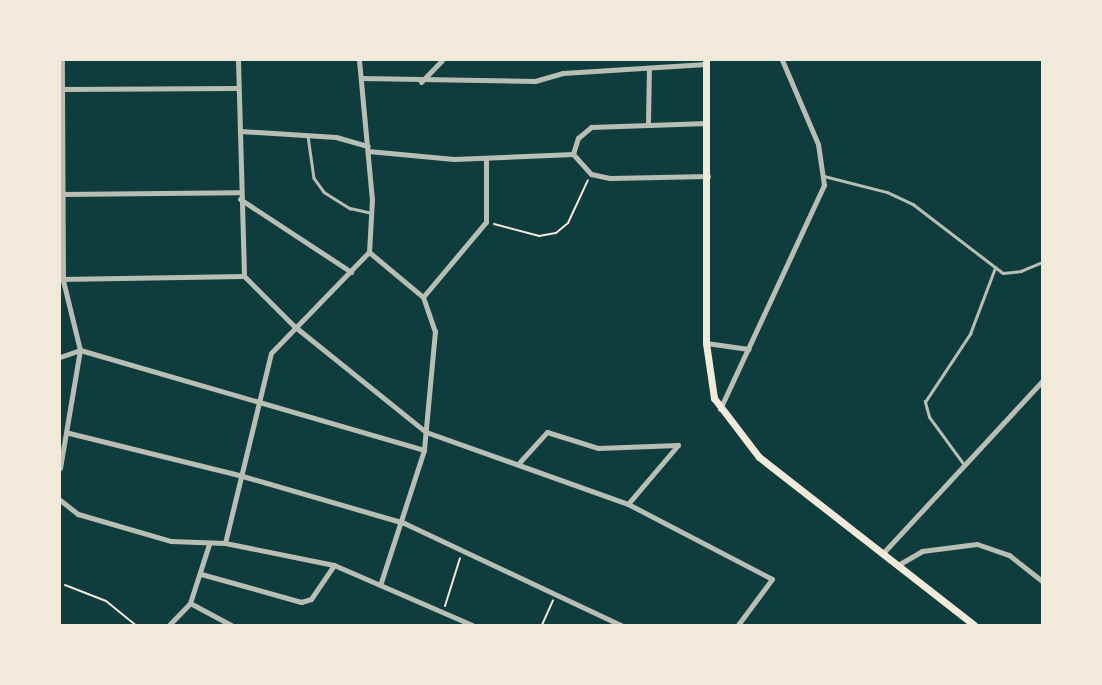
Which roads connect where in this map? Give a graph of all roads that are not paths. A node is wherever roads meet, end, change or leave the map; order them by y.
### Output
1 (62, 60) edge
2 (238, 60) edge
3 (359, 60) edge
4 (442, 60) edge
5 (782, 60) edge
6 (706, 62) edge
7 (649, 68) junction
8 (361, 78) junction
9 (421, 82) junction
10 (237, 88) junction
11 (64, 89) junction
12 (648, 123) junction
13 (707, 123) junction
14 (240, 131) junction
15 (308, 136) junction
16 (368, 148) junction
17 (573, 154) junction
18 (486, 158) junction
19 (708, 176) junction
20 (824, 176) junction
21 (239, 192) junction
22 (62, 194) edge
23 (240, 199) junction
24 (371, 213) junction
25 (369, 252) junction
26 (1042, 262) edge
27 (995, 268) junction
28 (351, 272) junction
29 (244, 276) junction
30 (61, 280) edge
31 (423, 297) junction
32 (294, 326) junction
33 (706, 343) junction
34 (749, 349) junction
35 (80, 350) junction
36 (60, 356) edge
37 (1042, 381) edge
38 (258, 401) junction
39 (720, 409) junction
40 (426, 432) junction
41 (69, 433) junction
42 (424, 450) junction
43 (518, 464) junction
44 (964, 465) junction
45 (60, 468) edge
46 (239, 475) junction
47 (60, 500) edge
48 (628, 504) junction
49 (404, 523) junction
50 (225, 543) junction
51 (210, 544) junction
52 (882, 553) junction
53 (334, 565) junction
54 (898, 565) junction
55 (201, 574) junction
56 (1042, 581) edge
57 (381, 582) junction
58 (190, 603) junction
59 (169, 625) edge
60 (231, 625) edge
61 (472, 625) edge
62 (622, 625) edge
63 (738, 625) edge
64 (974, 625) edge

1 - 11 street
2 - 10 street
3 - 8 street
4 - 9 street
5 - 20 street
6 - 7 street
6 - 13 main road
7 - 9 street
7 - 12 street
8 - 9 street
8 - 16 street
10 - 11 street
10 - 14 street
11 - 22 street
12 - 13 street
12 - 17 street
13 - 19 main road
14 - 15 street
14 - 21 street
15 - 16 street
15 - 24 lane
16 - 18 street
16 - 24 street
17 - 18 street
17 - 19 street
18 - 31 street
19 - 33 main road
20 - 27 lane
20 - 34 street
21 - 22 street
21 - 23 street
22 - 30 street
23 - 28 street
23 - 29 street
24 - 25 street
25 - 28 street
25 - 31 street
26 - 27 lane
27 - 44 lane
28 - 32 street
29 - 30 street
29 - 32 street
30 - 35 street
31 - 40 street
32 - 38 street
32 - 40 street
33 - 34 street
33 - 39 main road
34 - 39 street
35 - 36 street
35 - 38 street
35 - 41 street
37 - 44 street
38 - 42 street
38 - 46 street
39 - 52 main road
40 - 42 street
40 - 43 street
41 - 45 street
41 - 46 street
42 - 49 street
43 - 48 street
43 - 48 street
44 - 52 street
46 - 49 street
46 - 50 street
47 - 51 street
48 - 63 street
49 - 57 street
49 - 62 street
50 - 51 street
50 - 53 street
51 - 55 street
52 - 54 main road
53 - 55 street
53 - 57 street
54 - 56 street
54 - 64 main road
55 - 58 street
57 - 61 street
58 - 59 street
58 - 60 street

